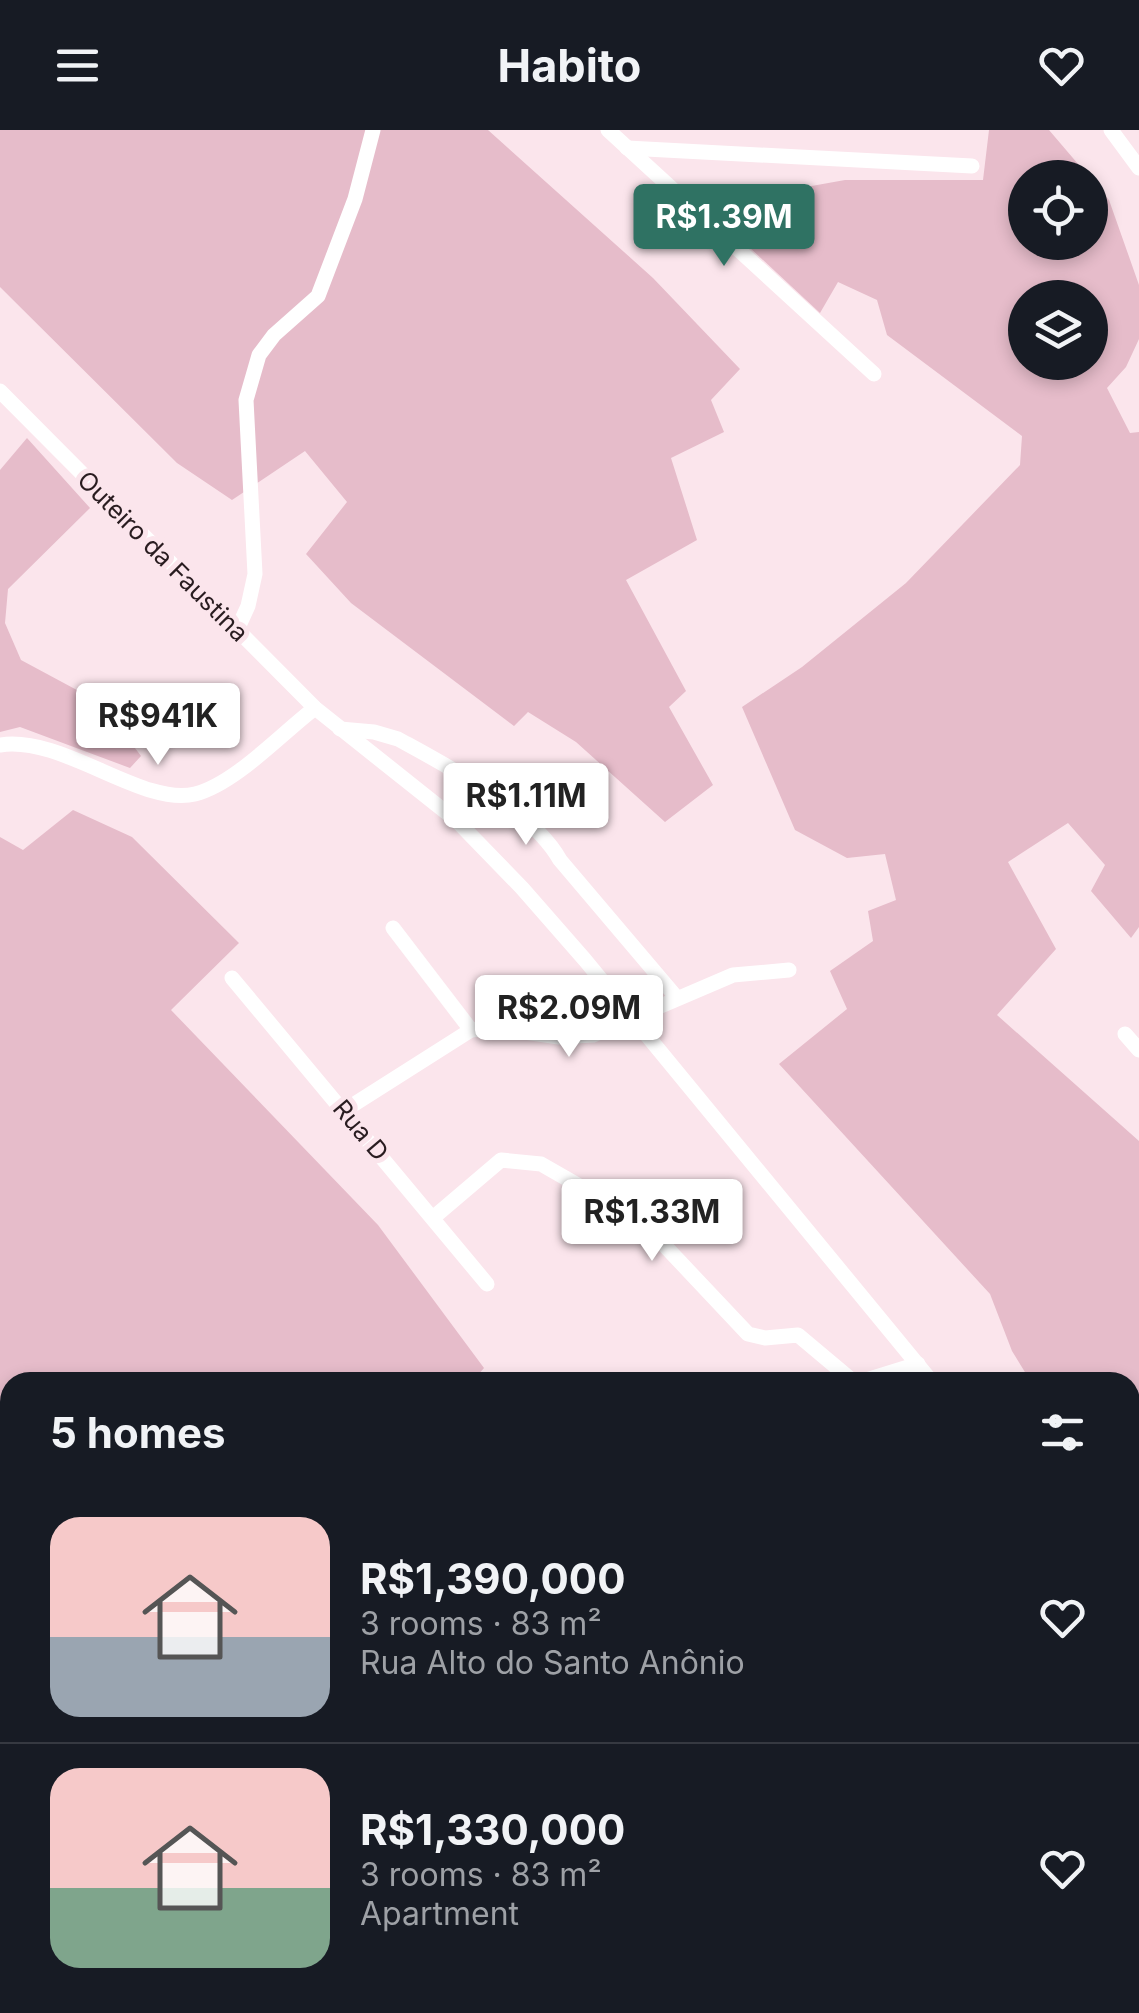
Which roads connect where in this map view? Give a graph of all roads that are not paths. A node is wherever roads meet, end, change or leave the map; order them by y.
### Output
1 (372, 130) edge
2 (608, 130) edge
3 (1111, 130) edge
4 (627, 148) junction
5 (972, 166) dead end
6 (1139, 168) edge
7 (874, 374) dead end
8 (0, 391) edge
9 (238, 630) junction
10 (315, 708) junction
11 (340, 730) junction
12 (0, 746) edge
13 (394, 928) dead end
14 (790, 970) dead end
15 (232, 978) dead end
16 (677, 998) junction
17 (634, 1019) junction
18 (472, 1030) junction
19 (1125, 1034) dead end
20 (1139, 1050) edge
21 (346, 1110) junction
22 (434, 1217) junction
23 (487, 1284) dead end
24 (918, 1364) junction
25 (844, 1372) edge
26 (891, 1372) edge
27 (924, 1372) edge

1 - 9 street
2 - 4 street
3 - 6 street
4 - 5 street
4 - 7 street
8 - 9 street, Outeiro da Faustina
9 - 10 street, Outeiro da Faustina
10 - 11 street, Outeiro da Faustina
10 - 12 street
11 - 16 street
11 - 17 street, Outeiro da Faustina
13 - 18 street
14 - 16 street
15 - 21 street, Rua D
16 - 17 street
17 - 18 street
17 - 24 street, Outeiro da Faustina
18 - 21 street
19 - 20 street
21 - 22 street, Rua D
22 - 23 street, Rua D
22 - 25 street
24 - 26 street
24 - 27 street, Outeiro da Faustina

